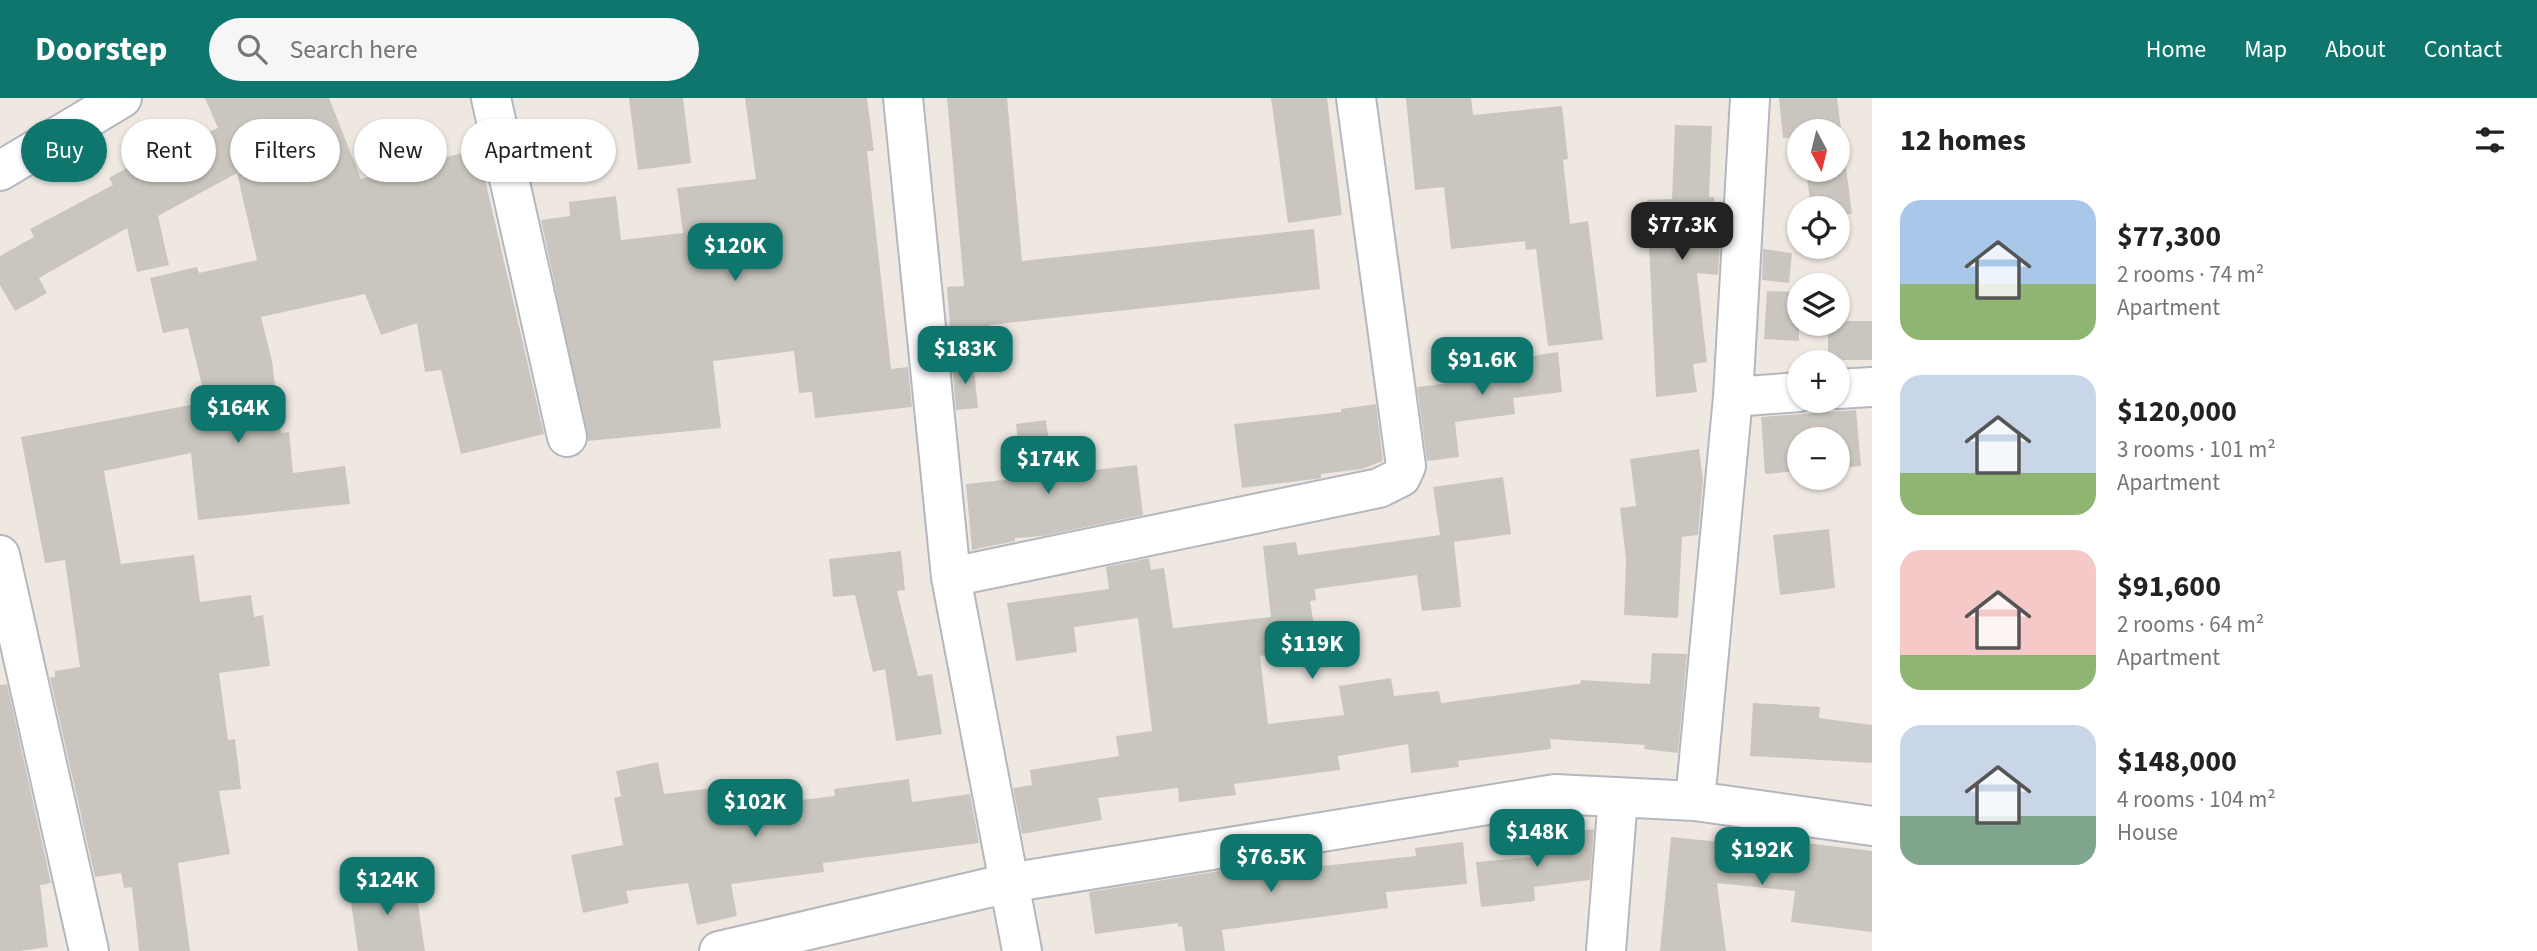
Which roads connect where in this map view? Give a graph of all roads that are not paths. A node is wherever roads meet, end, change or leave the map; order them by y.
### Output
1 (122, 98) edge
2 (491, 98) edge
3 (903, 98) edge
4 (1356, 98) edge
5 (1750, 98) edge
6 (0, 171) edge
7 (1872, 387) edge
8 (1850, 388) edge
9 (1787, 393) edge
10 (1732, 397) junction
11 (567, 437) dead end
12 (0, 555) edge
13 (951, 577) junction
14 (1619, 797) junction
15 (1695, 801) junction
16 (1872, 826) edge
17 (1009, 883) junction
18 (806, 940) edge
19 (89, 951) edge
20 (719, 951) edge
21 (1023, 951) edge
22 (1606, 951) edge

1 - 6 street
2 - 11 street
3 - 13 street
4 - 13 street
5 - 10 street
7 - 8 street
9 - 10 street
10 - 15 street
12 - 19 street
13 - 17 street
14 - 15 street
14 - 17 street
14 - 22 street
15 - 16 street
17 - 18 street
17 - 21 street
18 - 20 street

